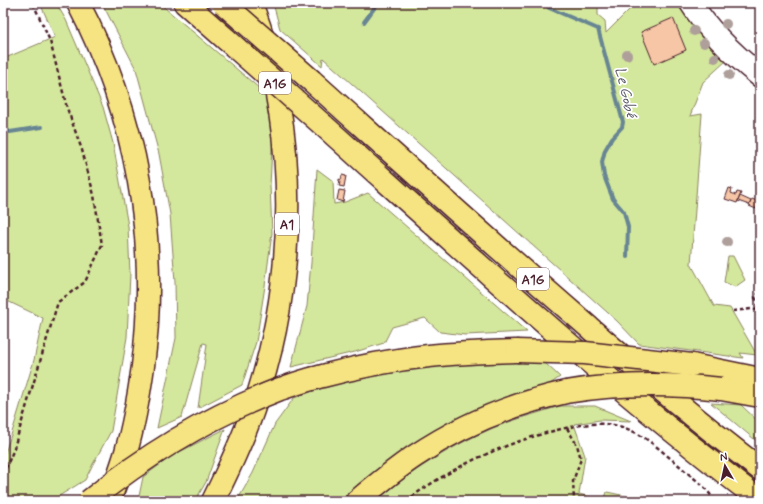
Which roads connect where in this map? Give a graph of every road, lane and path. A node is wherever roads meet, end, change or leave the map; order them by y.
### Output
1 (33, 3) edge
2 (78, 3) edge
3 (185, 3) edge
4 (223, 3) edge
5 (251, 3) edge
6 (691, 3) edge
7 (760, 76) edge
8 (760, 292) edge
9 (733, 311) dead end
10 (759, 311) edge
11 (760, 379) edge
12 (760, 396) edge
13 (567, 428) junction
14 (760, 469) edge
15 (3, 475) edge
16 (760, 500) edge
17 (89, 501) edge
18 (109, 501) edge
19 (213, 501) edge
20 (357, 501) edge
21 (406, 501) edge
22 (574, 501) edge
23 (715, 501) edge

1 - 15 path
2 - 18 highway
3 - 16 highway, A1G, bridge
4 - 14 highway, A1G, bridge
5 - 19 highway, A1
6 - 7 street
8 - 10 path
9 - 10 path
11 - 17 highway, bridge
12 - 20 highway, bridge
13 - 21 path
13 - 22 path
13 - 23 path

